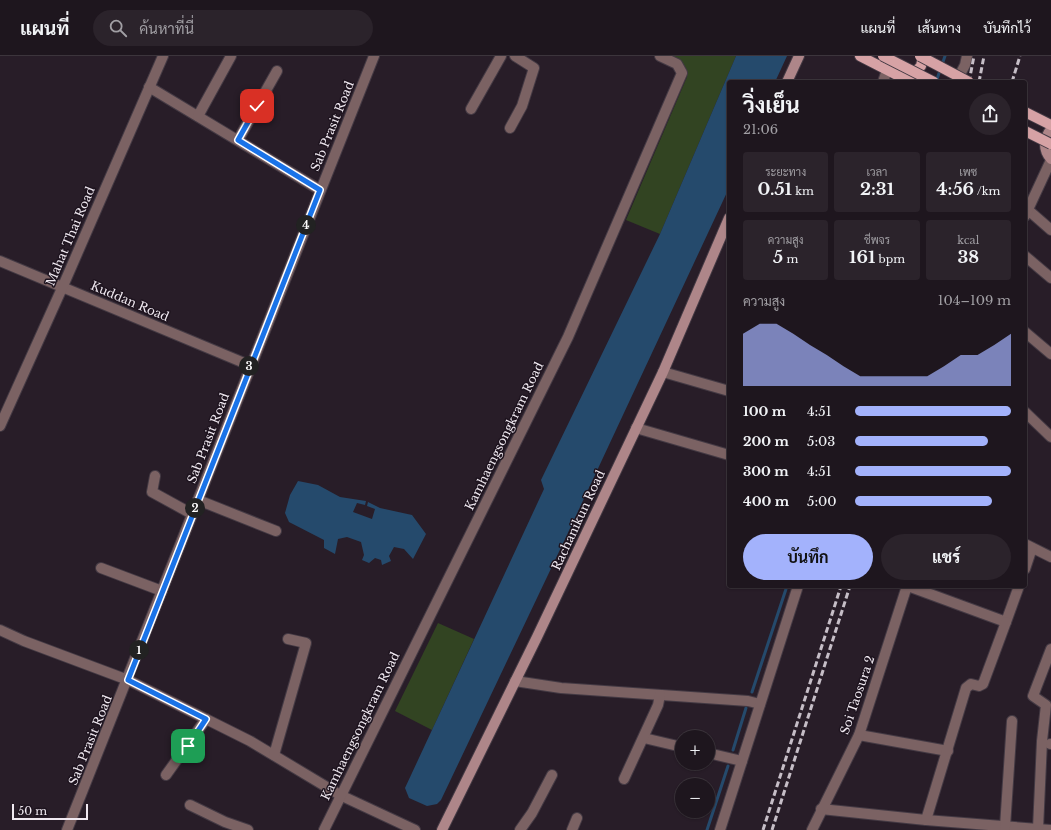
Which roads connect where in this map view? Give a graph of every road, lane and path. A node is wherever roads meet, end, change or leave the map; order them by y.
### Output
1 (163, 56) edge
2 (231, 56) edge
3 (374, 56) edge
4 (502, 56) edge
5 (515, 56) edge
6 (660, 56) edge
7 (799, 56) edge
8 (860, 56) edge
9 (882, 56) edge
10 (921, 56) edge
11 (966, 56) edge
12 (887, 70) junction
13 (277, 71) dead end
14 (788, 80) edge
15 (884, 80) edge
16 (930, 80) edge
17 (957, 80) edge
18 (965, 80) edge
19 (149, 87) junction
20 (471, 109) dead end
21 (1027, 113) edge
22 (198, 116) junction
23 (1051, 126) edge
24 (510, 128) dead end
25 (1051, 129) edge
26 (1027, 132) edge
27 (238, 140) junction
28 (1051, 144) edge
29 (1051, 160) edge
30 (320, 190) junction
31 (1027, 210) edge
32 (1027, 213) edge
33 (727, 223) edge
34 (1051, 230) edge
35 (1027, 258) edge
36 (0, 261) edge
37 (1051, 278) edge
38 (63, 286) junction
39 (1027, 334) edge
40 (1051, 354) edge
41 (249, 365) junction
42 (663, 372) junction
43 (727, 390) edge
44 (1027, 414) edge
45 (0, 426) edge
46 (636, 428) junction
47 (1051, 437) edge
48 (727, 455) edge
49 (155, 476) dead end
50 (198, 500) junction
51 (192, 514) junction
52 (276, 531) dead end
53 (1029, 546) edge
54 (1051, 557) edge
55 (1027, 558) edge
56 (101, 568) dead end
57 (797, 588) edge
58 (907, 588) edge
59 (913, 588) edge
60 (1018, 588) edge
61 (162, 591) junction
62 (1006, 622) junction
63 (0, 630) edge
64 (288, 639) dead end
65 (1051, 650) edge
66 (128, 680) junction
67 (515, 681) junction
68 (660, 695) junction
69 (760, 704) junction
70 (206, 719) junction
71 (1012, 721) dead end
72 (859, 735) junction
73 (644, 738) junction
74 (675, 745) edge
75 (948, 751) junction
76 (715, 754) edge
77 (274, 755) junction
78 (742, 761) junction
79 (166, 775) dead end
80 (552, 775) dead end
81 (624, 779) dead end
82 (340, 795) junction
83 (190, 805) dead end
84 (821, 809) junction
85 (577, 818) dead end
86 (926, 820) junction
87 (1005, 827) junction
88 (1038, 829) junction
89 (67, 830) edge
90 (248, 830) edge
91 (324, 830) edge
92 (415, 830) edge
93 (442, 830) edge
94 (520, 830) edge
95 (572, 830) edge
96 (720, 830) edge
97 (812, 830) edge
98 (1051, 830) edge

1 - 19 street, Mahat Thai Road
2 - 22 street
3 - 30 street, Sab Prasit Road
4 - 20 street
5 - 24 street
6 - 82 street, Kamhaengsongkram Road
7 - 14 main road
8 - 12 main road
9 - 16 main road, bridge
10 - 12 main road
10 - 18 main road, bridge
11 - 17 street
12 - 15 street
13 - 27 street
19 - 22 street
19 - 38 street, Mahat Thai Road
21 - 23 main road
22 - 27 street
25 - 29 main road
26 - 28 main road, bridge
27 - 30 street
29 - 31 street
30 - 41 street, Sab Prasit Road
32 - 34 street
33 - 42 main road, Rachanikun Road
35 - 37 street
36 - 38 street, Kuddan Road
38 - 41 street, Kuddan Road
38 - 45 street, Mahat Thai Road
39 - 40 street
41 - 50 street, Sab Prasit Road
42 - 43 street
42 - 46 main road, Rachanikun Road
44 - 47 street
46 - 48 street
46 - 67 main road, Rachanikun Road
49 - 51 street
50 - 51 street, Sab Prasit Road
50 - 52 street
51 - 61 street, Sab Prasit Road
53 - 54 street
53 - 55 street
56 - 61 street
57 - 69 street
58 - 72 street, Soi Taosura 2
59 - 62 street
60 - 62 street
61 - 66 street, Sab Prasit Road
62 - 75 street
63 - 66 street
64 - 77 street
65 - 88 street
66 - 70 street
66 - 89 street, Sab Prasit Road
67 - 68 street
67 - 93 main road, Rachanikun Road
68 - 69 street
68 - 73 street
69 - 78 street
70 - 77 street
70 - 79 street
71 - 87 street
72 - 75 street
72 - 84 street, Soi Taosura 2
73 - 74 street
73 - 81 street
75 - 86 street
76 - 78 street
77 - 82 street
78 - 96 street
80 - 94 street
82 - 91 street, Kamhaengsongkram Road
82 - 92 street
83 - 90 street
84 - 86 street
84 - 97 street, Soi Taosura 2
85 - 95 street
86 - 87 street
87 - 88 street
88 - 98 street

